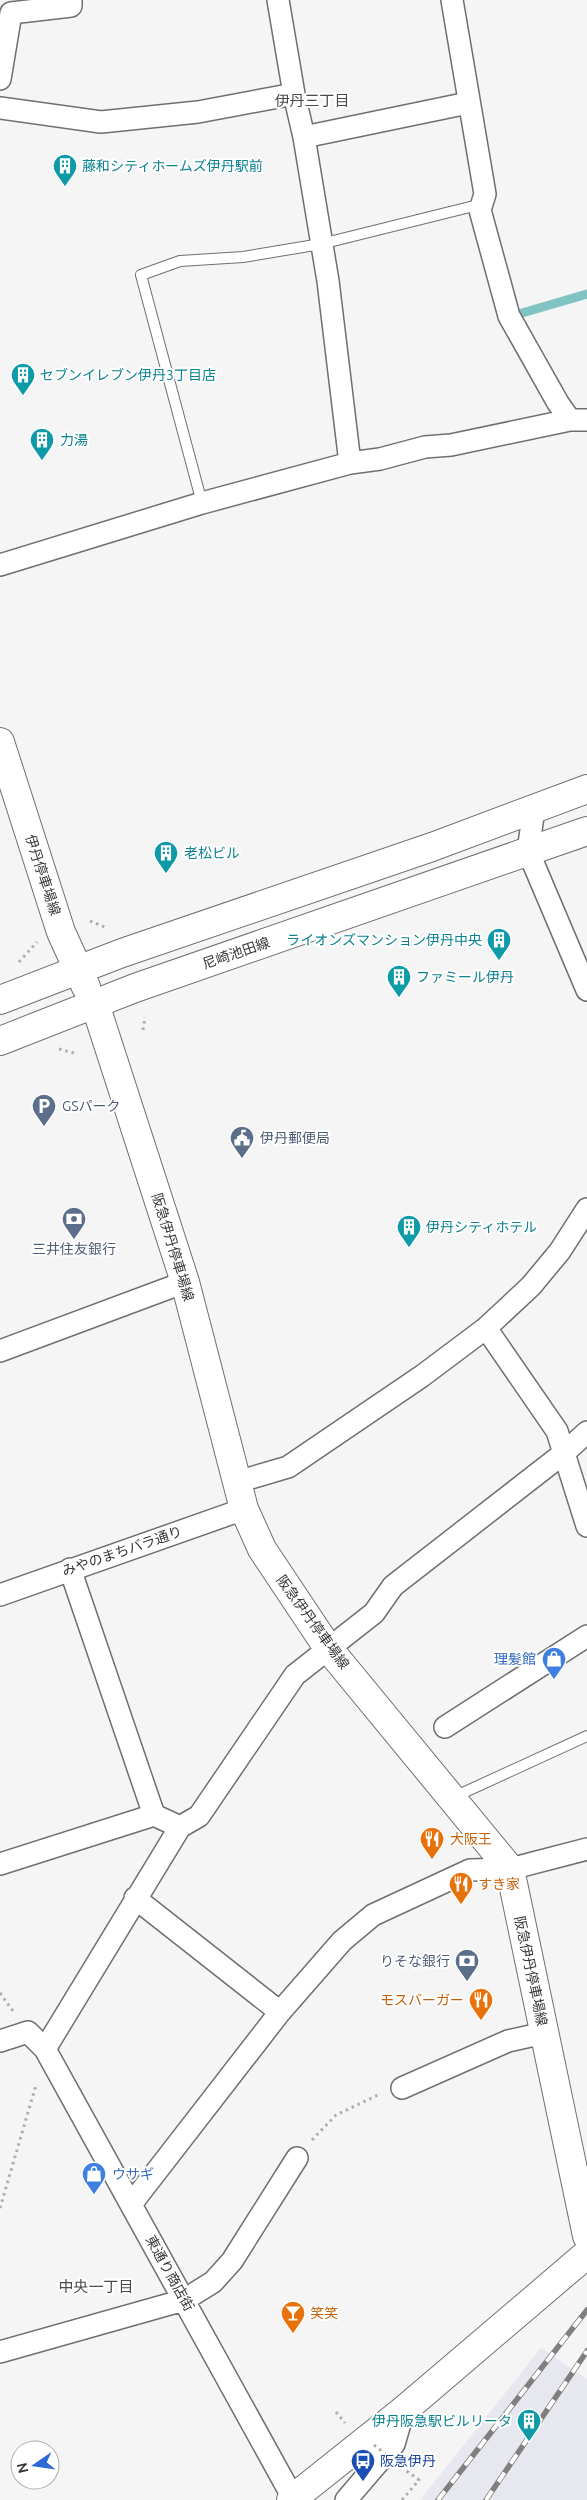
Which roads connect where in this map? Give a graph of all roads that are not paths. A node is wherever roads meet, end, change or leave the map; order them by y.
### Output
1 (71, 0) edge
2 (278, 0) edge
3 (452, 0) edge
4 (0, 79) edge
5 (294, 94) junction
6 (468, 103) junction
7 (0, 108) edge
8 (304, 137) junction
9 (482, 204) junction
10 (321, 244) junction
11 (579, 420) edge
12 (350, 463) junction
13 (202, 503) junction
14 (0, 565) edge
15 (0, 742) edge
16 (587, 789) edge
17 (534, 809) junction
18 (587, 831) edge
19 (528, 851) junction
20 (77, 971) junction
21 (587, 990) edge
22 (0, 1000) edge
23 (95, 1004) junction
24 (0, 1041) edge
25 (587, 1209) edge
26 (185, 1282) junction
27 (486, 1328) junction
28 (0, 1352) edge
29 (587, 1432) edge
30 (564, 1453) junction
31 (237, 1482) junction
32 (244, 1509) junction
33 (587, 1526) edge
34 (70, 1569) junction
35 (0, 1595) edge
36 (587, 1636) edge
37 (328, 1648) junction
38 (445, 1727) dead end
39 (587, 1736) edge
40 (452, 1798) junction
41 (154, 1815) junction
42 (180, 1827) junction
43 (587, 1850) edge
44 (0, 1864) edge
45 (510, 1869) junction
46 (135, 1898) junction
47 (280, 2012) junction
48 (544, 2033) junction
49 (0, 2041) edge
50 (45, 2049) junction
51 (402, 2088) road end
52 (297, 2158) road end
53 (132, 2203) junction
54 (587, 2236) edge
55 (587, 2254) edge
56 (184, 2300) junction
57 (0, 2352) edge
58 (404, 2410) junction
59 (292, 2499) edge
60 (346, 2500) edge

1 - 4 street
2 - 5 street
3 - 6 street
5 - 7 street
5 - 8 street
6 - 8 street
6 - 9 street
8 - 10 street
9 - 10 lane
9 - 11 street
10 - 12 street
10 - 13 lane
11 - 12 street
12 - 13 street
13 - 14 street
15 - 20 main road, 伊丹停車場線
16 - 17 main road
17 - 19 street
17 - 20 main road
18 - 19 main road, 尼崎池田線
19 - 21 street
19 - 23 main road, 尼崎池田線
20 - 22 main road
20 - 23 main road, 伊丹停車場線
23 - 24 main road, 尼崎池田線
23 - 26 main road, 阪急伊丹停車場線
25 - 27 street
26 - 28 street
26 - 31 main road, 阪急伊丹停車場線
27 - 30 street
27 - 31 street
29 - 30 street
30 - 33 street
30 - 37 street
31 - 32 main road, 阪急伊丹停車場線
32 - 34 street, みやのまちバラ通り
32 - 37 main road, 阪急伊丹停車場線
34 - 35 street, みやのまちバラ通り
34 - 41 street
36 - 38 street
37 - 40 main road, 阪急伊丹停車場線
37 - 42 street
39 - 40 lane
40 - 45 main road, 阪急伊丹停車場線
41 - 42 street
41 - 44 street
42 - 46 street
43 - 45 street
45 - 47 street
45 - 48 main road, 阪急伊丹停車場線
46 - 47 street
46 - 50 street
47 - 53 street
48 - 51 street
48 - 54 main road, 阪急伊丹停車場線
49 - 50 street, 東通り商店街
50 - 53 street, 東通り商店街
52 - 56 street
53 - 56 street, 東通り商店街
55 - 58 main road
56 - 57 street
56 - 59 street, 東通り商店街
58 - 59 main road
58 - 60 street

